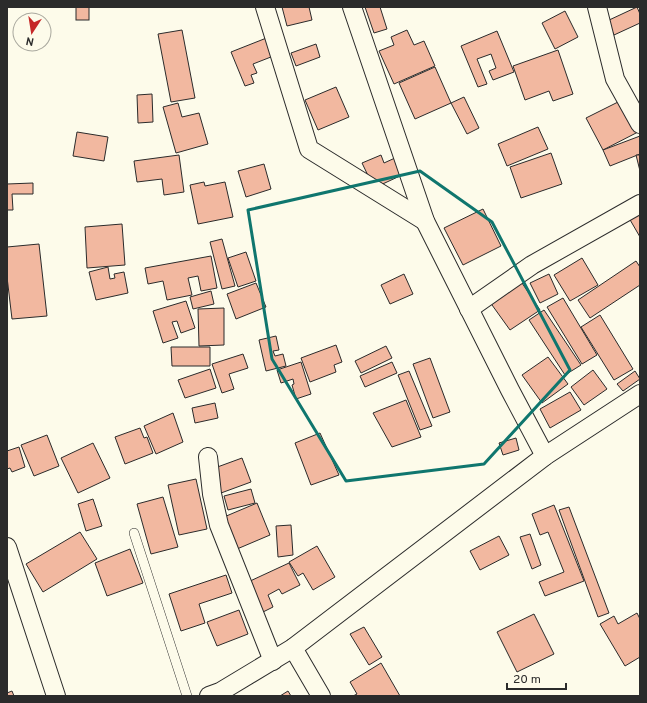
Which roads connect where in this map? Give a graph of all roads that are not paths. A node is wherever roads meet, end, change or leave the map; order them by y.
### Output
1 (265, 7) edge
2 (352, 7) edge
3 (598, 7) edge
4 (640, 124) edge
5 (640, 204) edge
6 (425, 221) junction
7 (469, 309) junction
8 (640, 394) edge
9 (545, 456) junction
10 (208, 457) dead end
11 (134, 533) dead end
12 (7, 547) edge
13 (293, 648) junction
14 (273, 661) junction
15 (217, 695) edge
16 (56, 696) edge
17 (187, 696) edge
18 (318, 696) edge
19 (321, 696) edge

1 - 6 street
2 - 6 street
3 - 4 street
5 - 7 street
6 - 7 street
7 - 9 street
8 - 9 street
9 - 13 street
10 - 14 street
11 - 17 lane
12 - 16 street
13 - 14 street
13 - 18 street
13 - 19 street
14 - 15 street

